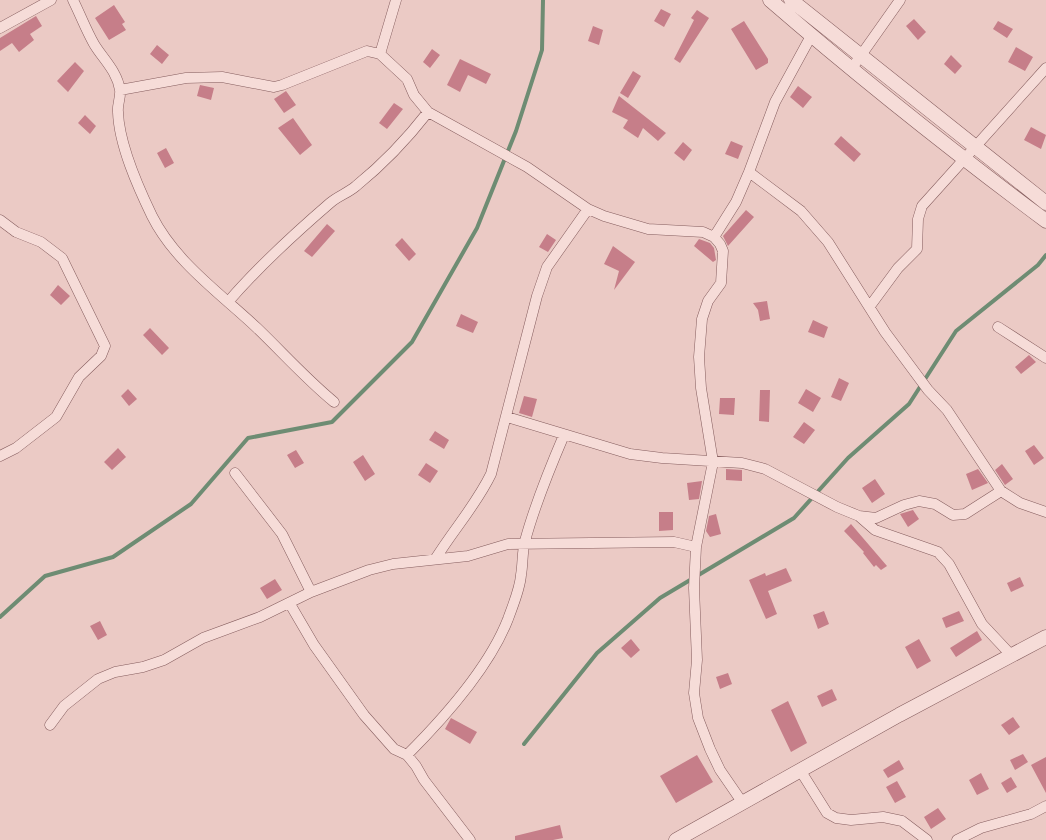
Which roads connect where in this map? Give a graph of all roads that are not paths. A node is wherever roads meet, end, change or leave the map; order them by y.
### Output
1 (50, 0) edge
2 (73, 0) edge
3 (396, 0) edge
4 (770, 0) edge
5 (791, 0) edge
6 (900, 0) edge
7 (0, 28) edge
8 (811, 36) junction
9 (380, 54) junction
10 (860, 56) junction
11 (852, 68) junction
12 (1046, 68) edge
13 (120, 90) junction
14 (428, 112) junction
15 (976, 147) junction
16 (964, 160) junction
17 (749, 172) junction
18 (1046, 203) edge
19 (588, 209) junction
20 (0, 220) edge
21 (1046, 221) edge
22 (714, 237) junction
23 (228, 302) junction
24 (870, 306) junction
25 (998, 327) dead end
26 (1046, 358) edge
27 (334, 402) dead end
28 (507, 417) junction
29 (564, 435) junction
30 (0, 456) edge
31 (713, 462) junction
32 (235, 474) dead end
33 (1001, 491) junction
34 (1046, 512) edge
35 (859, 516) junction
36 (524, 543) junction
37 (696, 548) junction
38 (436, 558) junction
39 (311, 592) junction
40 (290, 604) junction
41 (1046, 637) edge
42 (1012, 656) junction
43 (50, 725) dead end
44 (407, 755) junction
45 (800, 770) junction
46 (742, 802) junction
47 (1046, 806) edge
48 (470, 840) edge
49 (676, 840) edge
50 (927, 840) edge
51 (957, 840) edge

1 - 7 street
2 - 13 street
3 - 9 street
4 - 8 street
5 - 10 street
6 - 10 street
8 - 11 street
8 - 17 street
9 - 13 street
9 - 14 street
10 - 11 street
10 - 15 street
11 - 16 street
12 - 15 street
13 - 23 street
14 - 19 street
14 - 23 street
15 - 16 street
15 - 18 street
16 - 21 street
16 - 24 street
17 - 22 street
17 - 24 street
19 - 22 street
19 - 28 street
20 - 30 street
22 - 31 street
23 - 27 street
24 - 33 street
25 - 26 street
28 - 29 street
28 - 38 street
29 - 31 street
29 - 36 street
31 - 35 street
31 - 37 street
32 - 39 street
33 - 34 street
33 - 35 street
35 - 42 street
36 - 37 street
36 - 38 street
36 - 44 street
37 - 46 street
38 - 39 street
39 - 40 street
40 - 43 street
40 - 44 street
41 - 42 street
42 - 45 street
44 - 48 street
45 - 46 street
45 - 50 street
46 - 49 street
47 - 51 street

